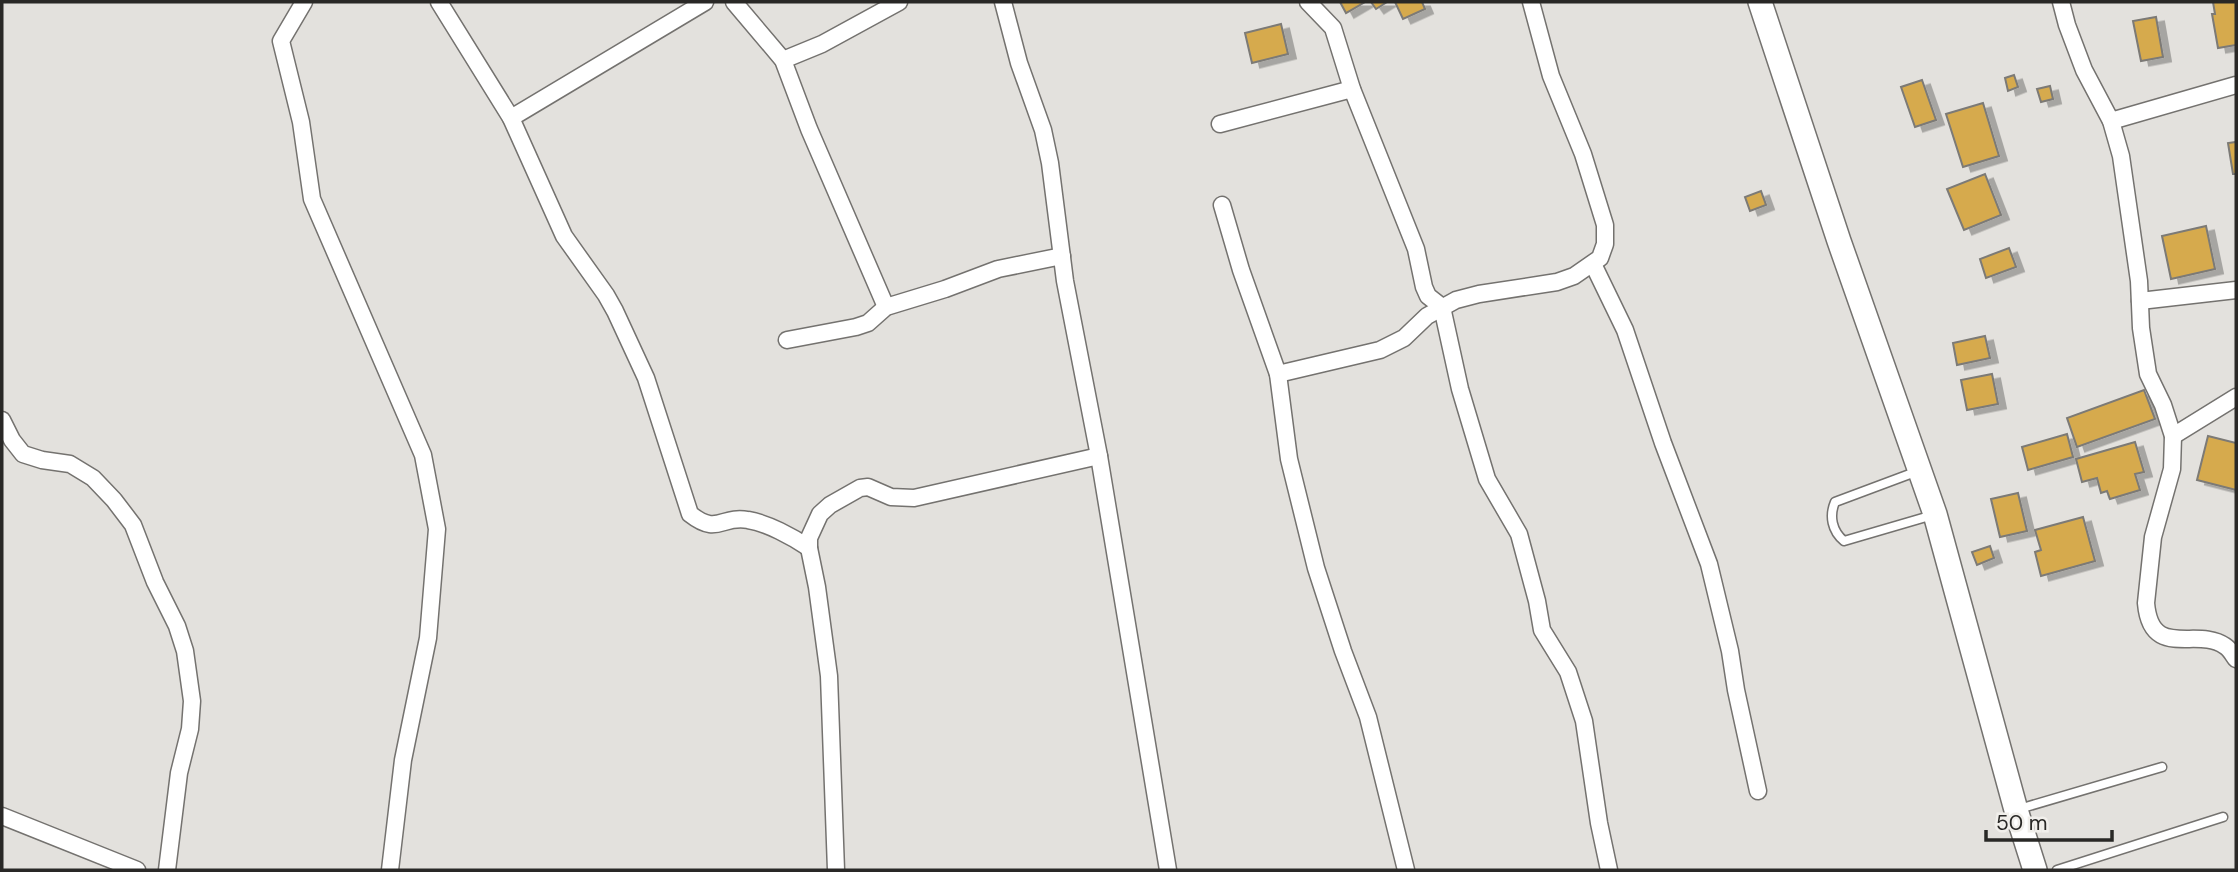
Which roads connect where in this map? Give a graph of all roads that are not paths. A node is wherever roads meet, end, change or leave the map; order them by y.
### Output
1 (304, 2) edge
2 (439, 2) edge
3 (705, 2) edge
4 (734, 2) edge
5 (900, 2) edge
6 (1003, 2) edge
7 (1308, 2) edge
8 (1531, 2) edge
9 (1760, 2) edge
10 (2061, 2) edge
11 (783, 60) junction
12 (2236, 86) edge
13 (1352, 89) junction
14 (511, 118) junction
15 (2111, 121) junction
16 (1220, 124) dead end
17 (1222, 205) dead end
18 (1062, 256) junction
19 (1593, 264) junction
20 (2236, 290) edge
21 (2140, 301) junction
22 (886, 307) junction
23 (1442, 307) junction
24 (787, 340) dead end
25 (1278, 374) junction
26 (2236, 397) edge
27 (2, 420) edge
28 (2173, 436) junction
29 (1099, 456) junction
30 (1921, 470) junction
31 (1935, 514) junction
32 (808, 548) junction
33 (2236, 659) edge
34 (2162, 767) dead end
35 (1758, 792) dead end
36 (2016, 810) junction
37 (2, 816) edge
38 (2223, 817) dead end
39 (137, 870) edge
40 (167, 870) edge
41 (390, 870) edge
42 (836, 870) edge
43 (1168, 870) edge
44 (1406, 870) edge
45 (1609, 870) edge
46 (2035, 870) edge
47 (2057, 870) edge

1 - 41 street
2 - 14 street
3 - 14 street
4 - 11 street
5 - 11 street
6 - 18 street
7 - 13 street
8 - 19 street
9 - 30 main road
10 - 15 street
11 - 22 street
12 - 15 street
13 - 16 street
13 - 23 street
14 - 32 street
15 - 21 street
17 - 25 street
18 - 22 street
18 - 29 street
19 - 23 street
19 - 35 street
20 - 21 street
21 - 28 street
22 - 24 street
23 - 25 street
23 - 45 street
25 - 44 street
26 - 28 street
27 - 40 street
28 - 33 street
29 - 32 street
29 - 43 street
30 - 31 main road
30 - 31 lane
31 - 36 main road
32 - 42 street
34 - 36 lane
36 - 46 main road
37 - 39 street
38 - 47 lane

